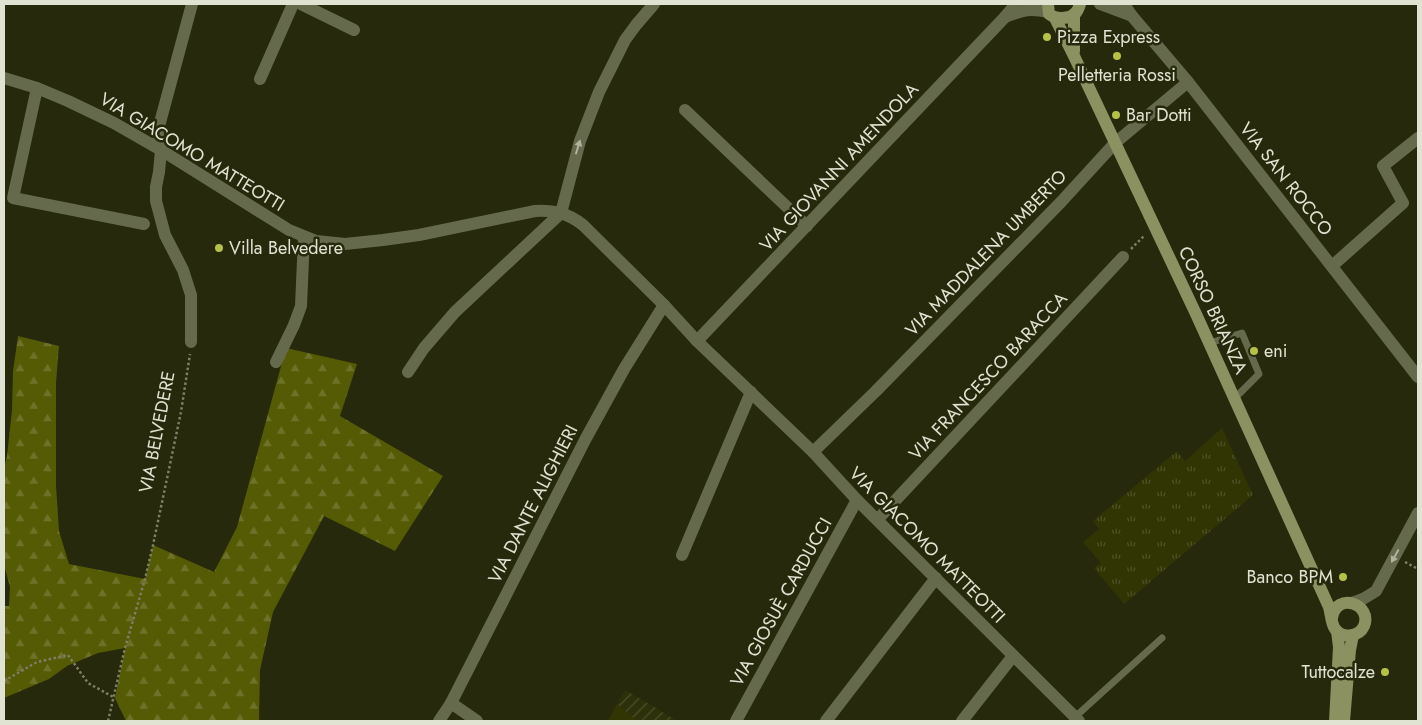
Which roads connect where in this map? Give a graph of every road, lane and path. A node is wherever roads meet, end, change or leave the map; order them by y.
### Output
1 (192, 4) edge
2 (294, 4) edge
3 (301, 4) edge
4 (654, 4) edge
5 (1016, 4) edge
6 (1099, 4) edge
7 (1124, 4) edge
8 (1077, 9) edge
9 (1050, 11) edge
10 (1132, 16) junction
11 (1006, 17) junction
12 (354, 30) dead end
13 (1074, 56) junction
14 (4, 78) edge
15 (260, 79) dead end
16 (1188, 82) junction
17 (37, 88) junction
18 (685, 110) dead end
19 (1418, 138) edge
20 (1115, 143) junction
21 (161, 150) junction
22 (561, 213) junction
23 (144, 224) dead end
24 (806, 226) junction
25 (1155, 226) junction
26 (304, 237) junction
27 (1123, 257) joint
28 (1332, 266) junction
29 (664, 305) junction
30 (697, 341) junction
31 (192, 342) joint
32 (1210, 343) junction
33 (276, 362) dead end
34 (408, 372) dead end
35 (1418, 376) edge
36 (751, 392) junction
37 (1234, 398) junction
38 (813, 452) junction
39 (857, 500) junction
40 (1418, 513) edge
41 (878, 519) junction
42 (682, 555) dead end
43 (936, 578) junction
44 (1316, 581) junction
45 (1349, 603) junction
46 (1332, 618) junction
47 (1337, 631) junction
48 (1353, 635) junction
49 (1162, 638) dead end
50 (1013, 656) junction
51 (4, 681) edge
52 (115, 698) junction
53 (451, 703) junction
54 (1077, 719) edge
55 (108, 721) edge
56 (438, 721) edge
57 (477, 721) edge
58 (736, 721) edge
59 (826, 721) edge
60 (962, 721) edge
61 (1334, 721) edge
62 (1344, 721) edge

1 - 21 street
2 - 15 street
3 - 12 street
22 -> 4 street
5 - 11 street, VIA GIOVANNI AMENDOLA
6 - 8 street
6 - 10 street
7 - 10 street, VIA SAN ROCCO
8 - 9 main road
8 - 13 main road, CORSO BRIANZA
9 - 11 street, VIA GIOVANNI AMENDOLA
9 - 13 main road, CORSO BRIANZA
10 - 16 street, VIA SAN ROCCO
11 - 24 street, VIA GIOVANNI AMENDOLA
13 - 20 main road, CORSO BRIANZA
14 - 17 street, VIA GIACOMO MATTEOTTI
16 - 20 street, VIA MADDALENA UMBERTO
16 - 28 street, VIA SAN ROCCO
17 - 21 street, VIA GIACOMO MATTEOTTI
17 - 23 street
18 - 24 street
19 - 28 street
20 - 25 main road, CORSO BRIANZA
20 - 38 street, VIA MADDALENA UMBERTO
21 - 26 street, VIA GIACOMO MATTEOTTI
21 - 31 street
22 - 26 street, VIA GIACOMO MATTEOTTI
22 - 29 street, VIA GIACOMO MATTEOTTI
22 - 34 street
24 - 30 street, VIA GIOVANNI AMENDOLA
25 - 27 path
25 - 32 main road, CORSO BRIANZA
26 - 33 street
27 - 41 street, VIA FRANCESCO BARACCA
28 - 35 street, VIA SAN ROCCO
29 - 30 street, VIA GIACOMO MATTEOTTI
29 - 53 street, VIA DANTE ALIGHIERI
30 - 36 street, VIA GIACOMO MATTEOTTI
31 - 52 path, VIA BELVEDERE
32 - 37 main road, CORSO BRIANZA
32 - 37 lane
36 - 38 street, VIA GIACOMO MATTEOTTI
36 - 42 street
37 - 44 main road, CORSO BRIANZA
38 - 39 street, VIA GIACOMO MATTEOTTI
39 - 41 street, VIA GIACOMO MATTEOTTI
39 - 58 street, VIA GIOSUÈ CARDUCCI
40 -> 45 street
41 - 43 street, VIA GIACOMO MATTEOTTI
43 - 50 street, VIA GIACOMO MATTEOTTI
43 - 59 street
44 - 45 main road, CORSO BRIANZA
44 - 46 main road, CORSO BRIANZA
45 - 46 main road
45 - 48 main road
46 - 47 main road
47 - 48 main road
47 - 61 main road
48 - 62 main road
49 - 54 lane
50 - 54 street, VIA GIACOMO MATTEOTTI
50 - 60 street
51 - 52 path
52 - 55 path, VIA BELVEDERE
53 - 56 street, VIA DANTE ALIGHIERI
53 - 57 street

